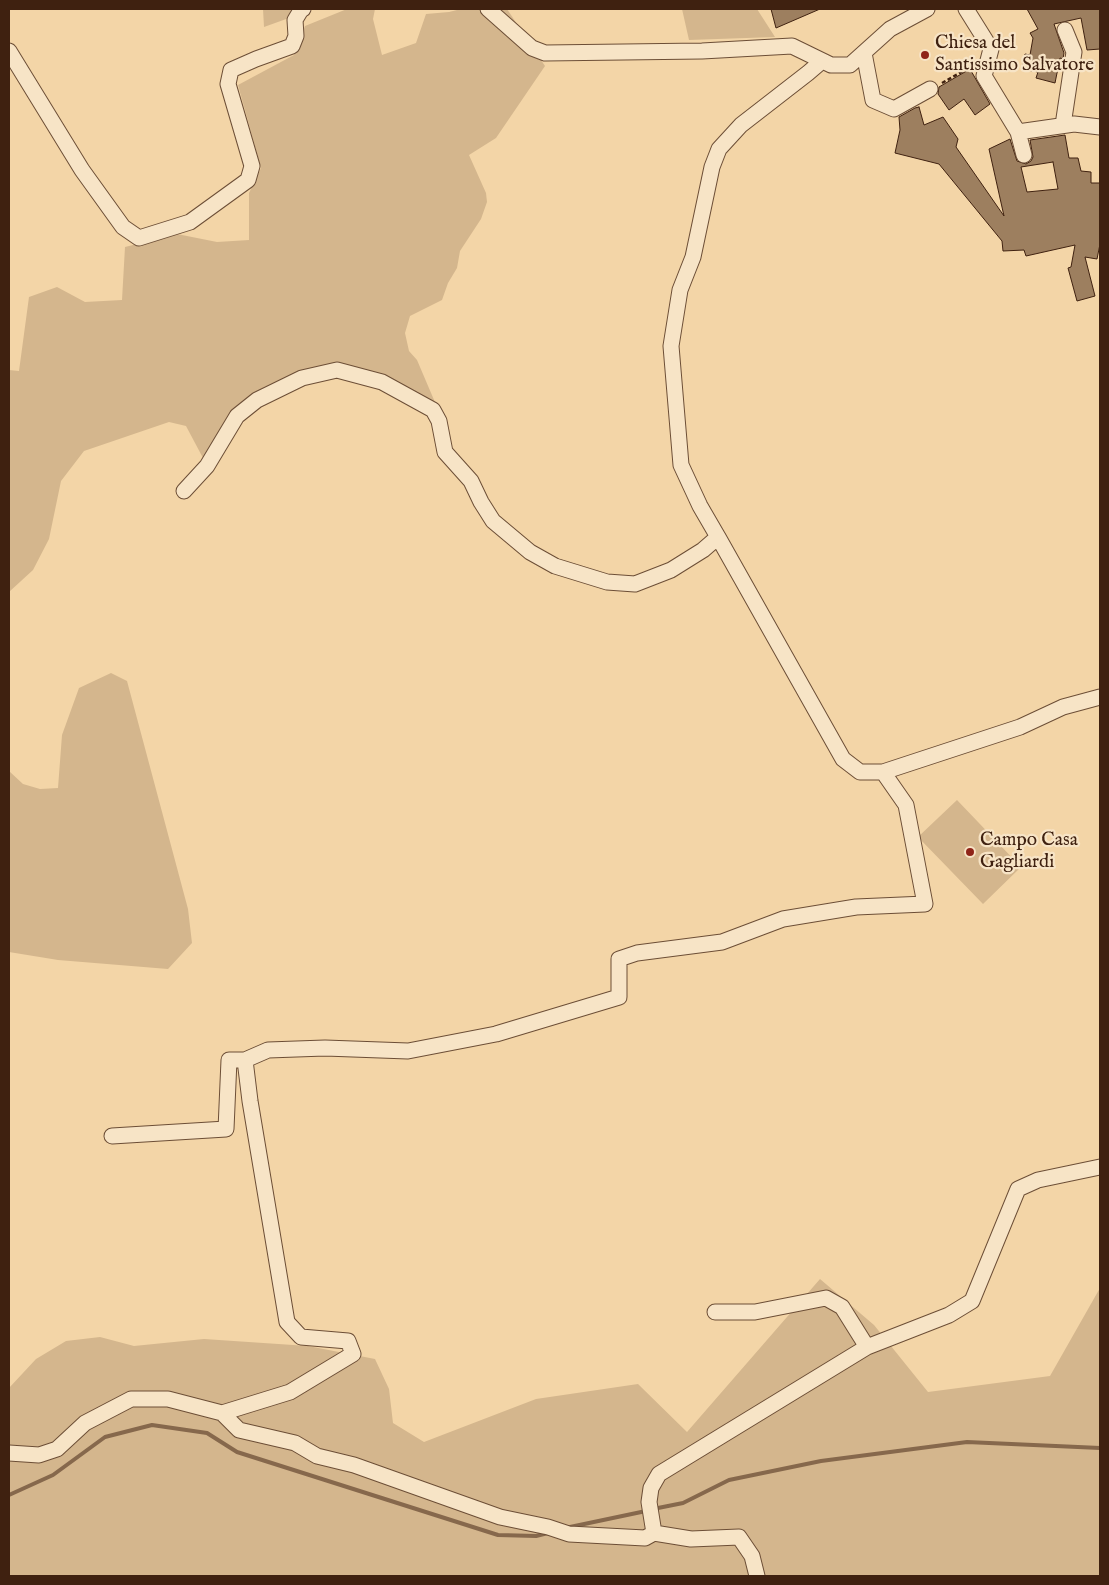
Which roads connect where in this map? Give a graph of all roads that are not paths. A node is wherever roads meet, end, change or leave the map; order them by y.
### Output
1 (303, 9) edge
2 (488, 9) edge
3 (927, 9) edge
4 (966, 9) edge
5 (1065, 30) dead end
6 (9, 51) edge
7 (864, 53) junction
8 (822, 61) junction
9 (930, 89) road end
10 (1063, 125) junction
11 (1100, 128) edge
12 (1018, 132) junction
13 (1024, 156) dead end
14 (184, 491) dead end
15 (718, 537) junction
16 (1100, 697) edge
17 (883, 772) junction
18 (245, 1060) junction
19 (112, 1136) dead end
20 (1100, 1167) edge
21 (715, 1312) dead end
22 (867, 1347) junction
23 (222, 1413) junction
24 (9, 1453) edge
25 (653, 1527) junction
26 (757, 1576) edge

1 - 6 street
2 - 8 street
3 - 7 street
4 - 12 street
5 - 10 street
7 - 8 street
7 - 9 street
8 - 15 street
10 - 11 street
10 - 12 street
12 - 13 street
14 - 15 street
15 - 17 street
16 - 17 street
17 - 18 street
18 - 19 street
18 - 23 street
20 - 22 street
21 - 22 street
22 - 25 street
23 - 24 street
23 - 25 street
25 - 26 street

